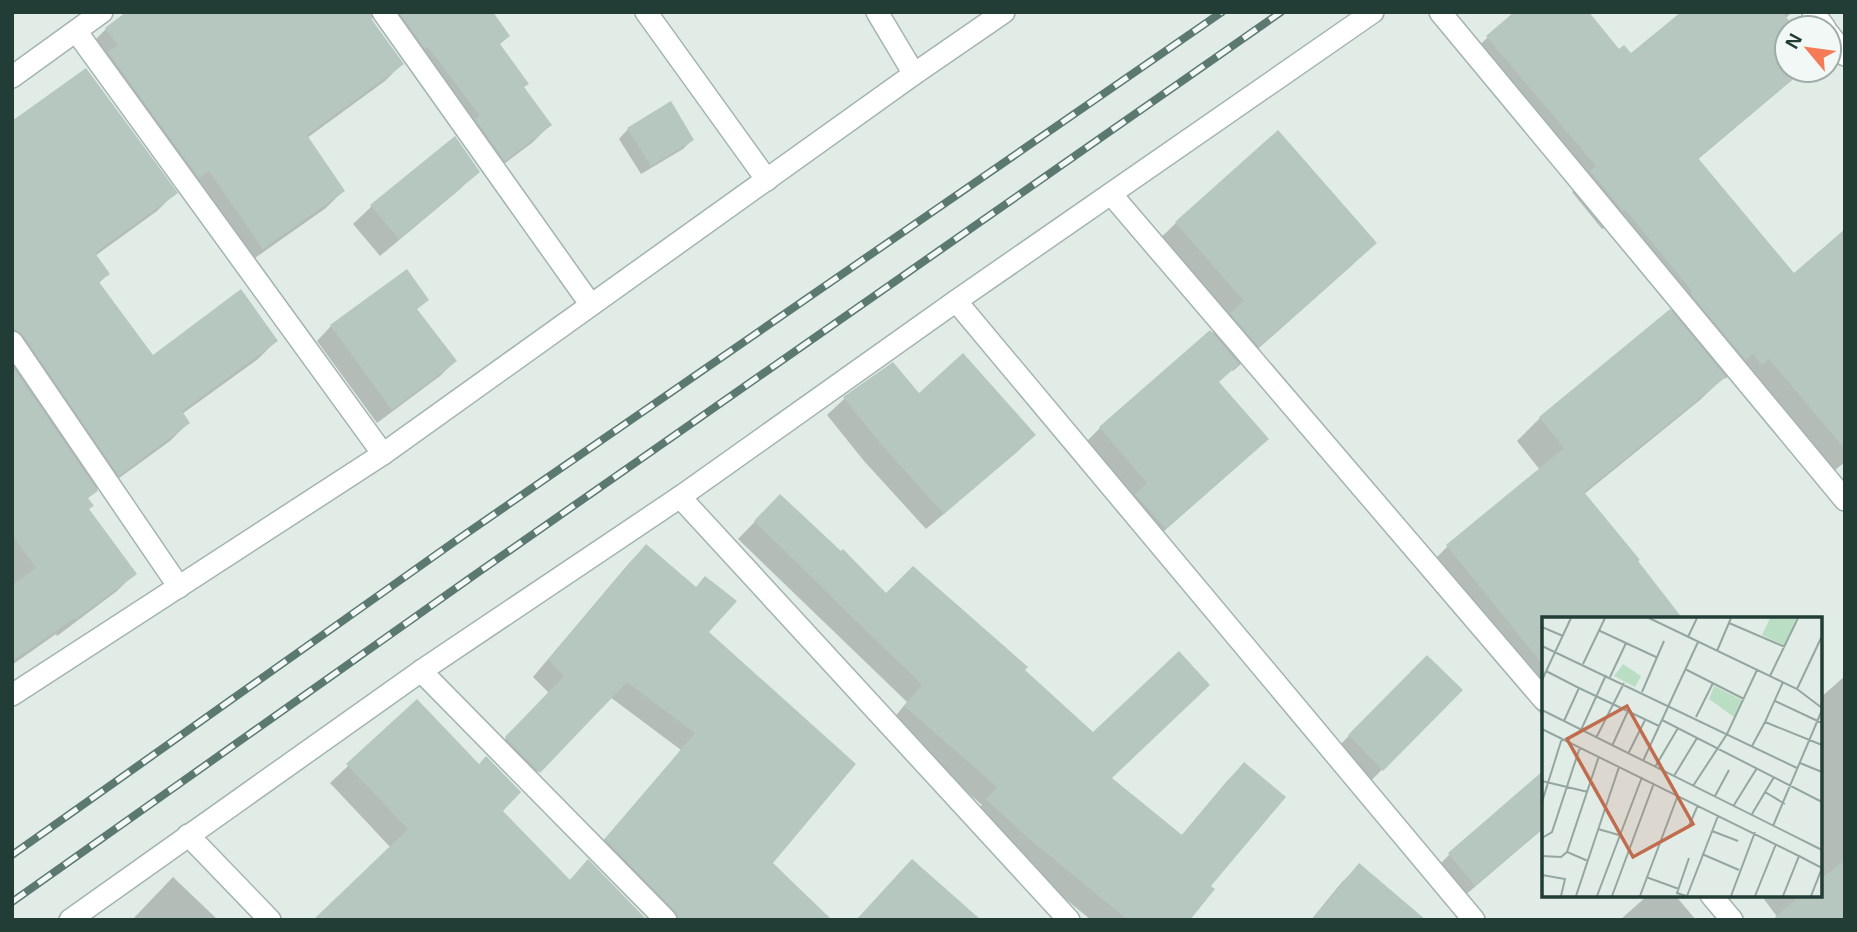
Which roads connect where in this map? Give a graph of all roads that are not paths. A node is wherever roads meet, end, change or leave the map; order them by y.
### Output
1 (102, 12) edge
2 (383, 12) edge
3 (646, 12) edge
4 (877, 12) edge
5 (1004, 12) edge
6 (1373, 12) edge
7 (1440, 12) edge
8 (76, 31) junction
9 (914, 74) junction
10 (12, 77) edge
11 (767, 180) junction
12 (1111, 194) junction
13 (956, 301) junction
14 (591, 306) junction
15 (12, 342) edge
16 (383, 454) junction
17 (680, 497) junction
18 (1845, 500) edge
19 (179, 587) junction
20 (421, 671) junction
21 (12, 695) edge
22 (1542, 697) edge
23 (188, 835) junction
24 (1713, 897) edge
25 (70, 920) edge
26 (270, 920) edge
27 (666, 920) edge
28 (1069, 920) edge
29 (1474, 920) edge
30 (1732, 920) edge

1 - 8 street
2 - 14 street
3 - 11 street
4 - 9 street
5 - 9 street
6 - 12 street
7 - 18 street
8 - 10 street
8 - 16 street
9 - 11 street
11 - 14 street
12 - 13 street
12 - 22 street
13 - 17 street
13 - 29 street
14 - 16 street
15 - 19 street
16 - 19 street
17 - 20 street
17 - 28 street
19 - 21 street
20 - 23 street
20 - 27 street
23 - 25 street
23 - 26 street
24 - 30 street

